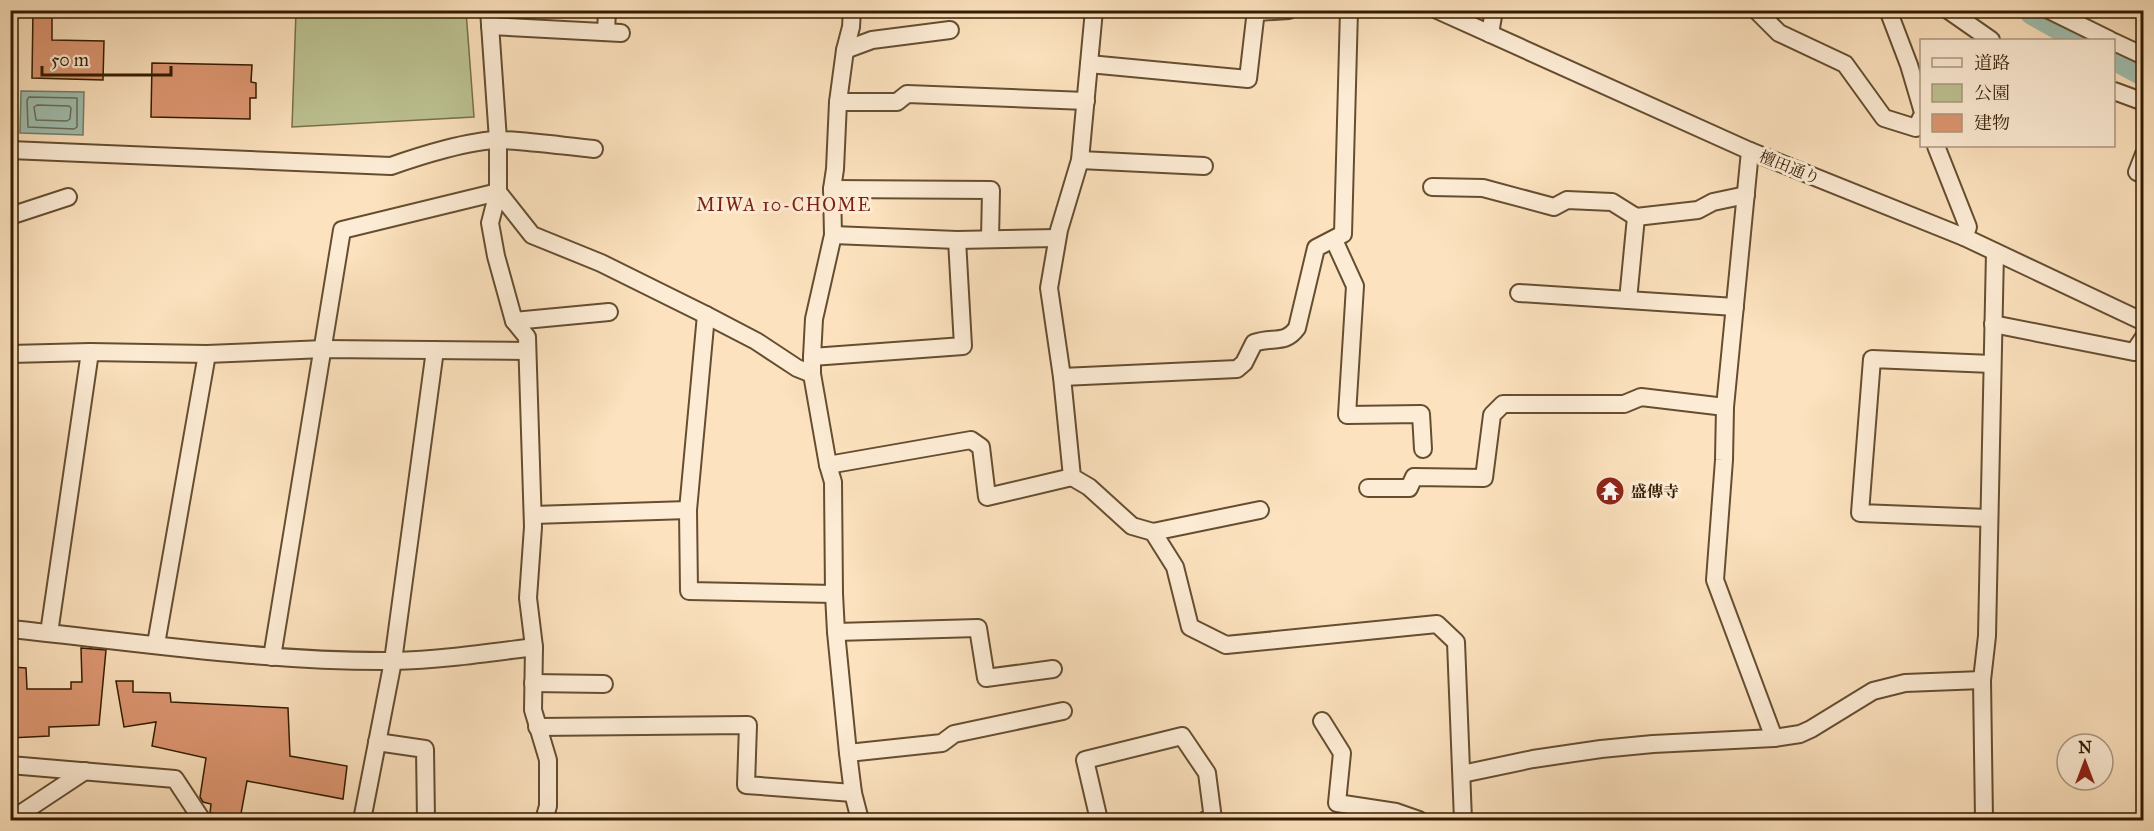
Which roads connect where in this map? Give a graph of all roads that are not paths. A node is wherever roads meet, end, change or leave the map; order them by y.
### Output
1 (607, 10) edge
2 (852, 10) edge
3 (1094, 10) edge
4 (1289, 10) edge
5 (1349, 10) edge
6 (1437, 10) edge
7 (1494, 10) edge
8 (1756, 10) edge
9 (1888, 10) edge
10 (1948, 10) edge
11 (2049, 10) edge
12 (1257, 11) edge
13 (490, 18) edge
14 (950, 30) dead end
15 (1490, 34) junction
16 (1990, 39) edge
17 (2108, 39) edge
18 (2115, 42) edge
19 (844, 50) junction
20 (2144, 56) edge
21 (1089, 64) junction
22 (2115, 91) edge
23 (1086, 101) junction
24 (838, 102) junction
25 (1920, 102) edge
26 (2144, 102) edge
27 (1920, 120) edge
28 (498, 140) junction
29 (1936, 147) edge
30 (594, 148) dead end
31 (10, 150) edge
32 (1750, 151) junction
33 (2144, 154) edge
34 (1080, 160) junction
35 (1204, 166) dead end
36 (2144, 175) edge
37 (1432, 187) dead end
38 (832, 189) junction
39 (498, 192) junction
40 (1746, 195) junction
41 (68, 197) dead end
42 (10, 216) edge
43 (1636, 217) junction
44 (833, 235) junction
45 (1964, 237) junction
46 (1057, 238) junction
47 (990, 239) junction
48 (957, 240) junction
49 (1334, 240) junction
50 (1995, 252) junction
51 (1519, 293) dead end
52 (1628, 300) junction
53 (1735, 307) junction
54 (609, 312) dead end
55 (706, 315) junction
56 (514, 321) junction
57 (2144, 322) edge
58 (1993, 324) junction
59 (2144, 337) edge
60 (324, 349) junction
61 (435, 350) junction
62 (527, 351) junction
63 (90, 352) junction
64 (10, 354) edge
65 (207, 354) junction
66 (812, 357) junction
67 (1992, 364) junction
68 (812, 374) junction
69 (1062, 376) junction
70 (1725, 407) junction
71 (1423, 449) dead end
72 (828, 465) junction
73 (1072, 477) junction
74 (1368, 488) dead end
75 (688, 510) junction
76 (1260, 510) dead end
77 (533, 515) junction
78 (1988, 518) junction
79 (1153, 532) junction
80 (834, 594) junction
81 (10, 629) edge
82 (836, 632) junction
83 (49, 633) junction
84 (156, 644) junction
85 (534, 647) junction
86 (272, 657) junction
87 (393, 661) junction
88 (1053, 669) dead end
89 (1982, 680) junction
90 (533, 683) junction
91 (604, 684) dead end
92 (1063, 711) dead end
93 (1322, 721) dead end
94 (537, 727) junction
95 (1774, 738) junction
96 (377, 742) junction
97 (848, 753) junction
98 (10, 765) edge
99 (85, 771) junction
100 (1462, 774) junction
101 (853, 793) junction
102 (11, 820) edge
103 (202, 820) edge
104 (362, 820) edge
105 (426, 820) edge
106 (544, 820) edge
107 (860, 820) edge
108 (1099, 820) edge
109 (1206, 820) edge
110 (1419, 820) edge
111 (1463, 820) edge
112 (1984, 820) edge

1 - 13 street
2 - 19 street
3 - 21 street
4 - 12 street
5 - 49 street
6 - 15 street, 檀田通り
7 - 15 street
8 - 27 street
9 - 25 street
10 - 16 street
11 - 17 street
12 - 21 street
13 - 28 street
14 - 19 street
15 - 32 street, 檀田通り
18 - 20 street
19 - 24 street
21 - 23 street
22 - 26 street
23 - 24 street
23 - 34 street
24 - 38 street
28 - 30 street
28 - 31 street
28 - 39 street
29 - 45 street
32 - 40 street
32 - 45 street, 檀田通り
33 - 36 street
34 - 35 street
34 - 46 street
37 - 43 street
38 - 44 street
38 - 47 street
39 - 55 street
39 - 56 street
39 - 60 street
40 - 43 street
40 - 53 street
41 - 42 street
43 - 52 street
44 - 48 street
44 - 66 street
45 - 50 street, 檀田通り
46 - 47 street
46 - 69 street
47 - 48 street
48 - 66 street
49 - 69 street
49 - 71 street
50 - 57 street, 檀田通り
50 - 58 street
51 - 52 street
52 - 53 street
53 - 70 street
54 - 56 street
55 - 68 street
55 - 75 street
56 - 62 street
58 - 59 street
58 - 67 street
60 - 61 street
60 - 65 street
60 - 86 street
61 - 62 street
61 - 87 street
62 - 77 street
63 - 64 street
63 - 65 street
63 - 83 street
65 - 84 street
66 - 68 street
67 - 78 street
67 - 78 street
68 - 72 street
69 - 73 street
70 - 74 street
70 - 95 street
72 - 73 street
72 - 80 street
73 - 79 street
75 - 77 street
75 - 80 street
76 - 79 street
77 - 85 street
78 - 89 street
79 - 100 street
80 - 82 street
81 - 83 street
82 - 88 street
82 - 97 street
83 - 84 street
84 - 86 street
85 - 87 street
85 - 90 street
86 - 87 street
87 - 96 street
89 - 95 street
89 - 112 street
90 - 91 street
90 - 94 street
92 - 97 street
93 - 110 street
94 - 101 street
94 - 106 street
95 - 100 street
96 - 104 street
96 - 105 street
97 - 101 street
98 - 99 street
99 - 102 street
99 - 103 street
100 - 111 street
101 - 107 street
108 - 109 street

